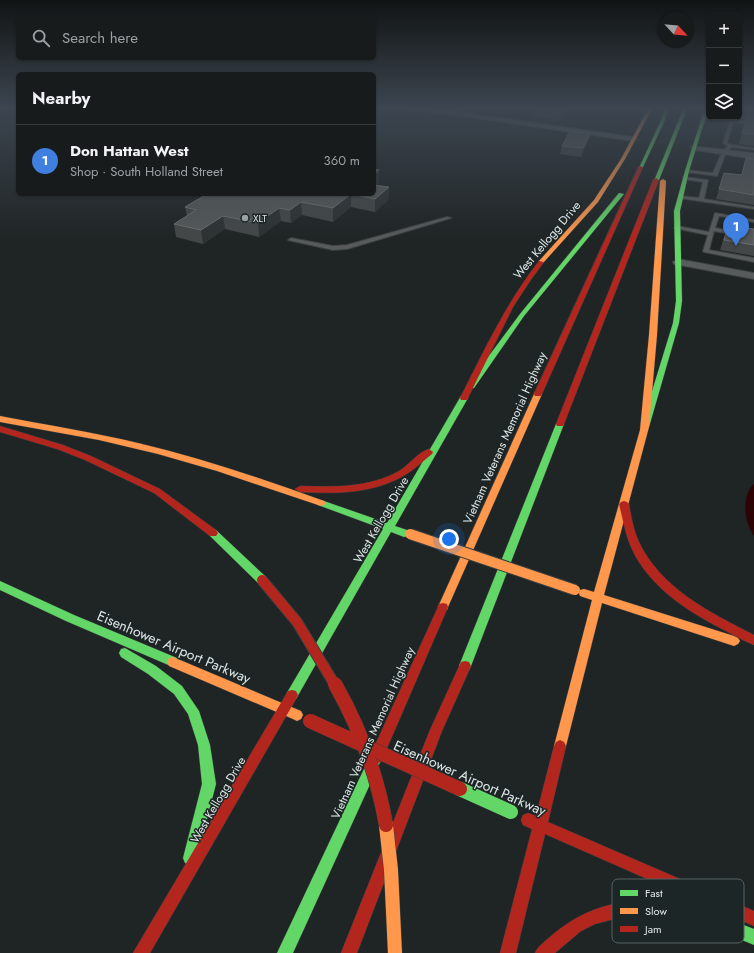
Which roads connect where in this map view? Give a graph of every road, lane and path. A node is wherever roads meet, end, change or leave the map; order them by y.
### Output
1 (627, 151) edge
2 (649, 151) edge
3 (667, 151) edge
4 (668, 151) edge
5 (695, 151) edge
6 (726, 151) edge
7 (737, 151) edge
8 (754, 156) edge
9 (639, 174) junction
10 (686, 175) junction
11 (681, 197) junction
12 (701, 200) junction
13 (754, 208) edge
14 (449, 218) dead end
15 (754, 221) edge
16 (677, 228) junction
17 (712, 232) junction
18 (754, 236) edge
19 (292, 240) dead end
20 (754, 260) edge
21 (678, 262) junction
22 (754, 276) edge
23 (471, 386) junction
24 (0, 419) edge
25 (0, 429) edge
26 (644, 431) junction
27 (435, 448) junction
28 (254, 481) junction
29 (624, 504) junction
30 (390, 528) junction
31 (0, 585) edge
32 (598, 598) junction
33 (70, 618) junction
34 (754, 640) edge
35 (754, 648) edge
36 (285, 710) junction
37 (540, 825) junction
38 (663, 879) edge
39 (183, 884) junction
40 (612, 910) edge
41 (744, 915) edge
42 (754, 919) edge
43 (744, 933) edge
44 (754, 937) edge
45 (142, 953) edge
46 (285, 953) edge
47 (348, 953) edge
48 (395, 953) edge
49 (508, 953) edge
50 (543, 953) edge

1 - 23 main road, West Kellogg Drive
2 - 9 main road, Vietnam Veterans Memorial Highway
3 - 47 main road
4 - 26 main road
5 - 10 main road
6 - 10 lane
7 - 8 street
9 - 23 main road
9 - 46 main road, Vietnam Veterans Memorial Highway
10 - 11 main road
10 - 12 lane
11 - 12 lane
11 - 16 main road
12 - 13 lane
14 - 19 lane
15 - 17 lane
16 - 17 lane
16 - 21 main road
17 - 18 lane
17 - 20 lane
21 - 22 street
21 - 26 main road
23 - 27 main road, West Kellogg Drive
24 - 28 main road
25 - 48 main road, bridge
26 - 29 main road
27 - 28 main road
27 - 30 main road, West Kellogg Drive
28 - 30 main road
29 - 32 main road
29 - 34 main road
30 - 32 main road, bridge
30 - 36 main road, West Kellogg Drive
31 - 33 main road, Eisenhower Airport Parkway
32 - 35 main road
32 - 37 main road
33 - 36 main road, Eisenhower Airport Parkway
33 - 39 main road
36 - 37 main road, Eisenhower Airport Parkway, bridge
36 - 39 main road, West Kellogg Drive
37 - 38 main road, Eisenhower Airport Parkway
37 - 49 main road
39 - 45 main road, West Kellogg Drive
40 - 50 main road
41 - 42 main road, Eisenhower Airport Parkway
43 - 44 main road

